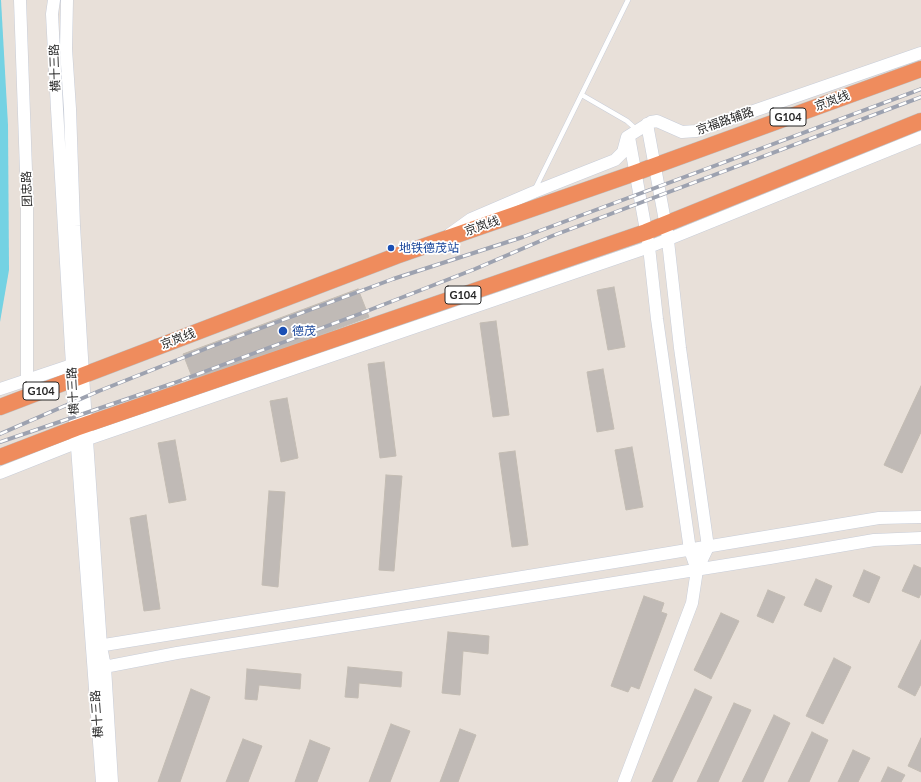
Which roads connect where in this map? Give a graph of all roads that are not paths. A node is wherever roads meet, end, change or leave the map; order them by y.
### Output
1 (20, 0) edge
2 (54, 0) edge
3 (67, 0) edge
4 (628, 0) edge
5 (921, 52) edge
6 (921, 69) edge
7 (582, 95) junction
8 (921, 121) edge
9 (638, 130) junction
10 (921, 137) edge
11 (655, 165) junction
12 (635, 172) junction
13 (534, 192) junction
14 (666, 224) junction
15 (647, 239) junction
16 (668, 239) junction
17 (439, 241) junction
18 (75, 374) junction
19 (27, 379) junction
20 (4, 387) edge
21 (0, 407) edge
22 (82, 434) junction
23 (0, 457) edge
24 (0, 473) edge
25 (921, 517) edge
26 (921, 538) edge
27 (708, 547) junction
28 (690, 550) junction
29 (698, 570) junction
30 (97, 647) junction
31 (99, 668) junction
32 (102, 782) edge
33 (112, 782) edge
34 (624, 782) edge

1 - 19 street, 团忠路
2 - 18 street, 横十三路
3 - 18 street, 横十三路
4 - 7 lane
5 - 9 street, 京福路辅路
6 - 11 highway, 京岚线 / G104
7 - 9 lane
7 - 13 lane
8 - 14 highway, G104
9 - 11 street
9 - 12 street
9 - 13 street
10 - 16 street
11 - 12 highway, 京岚线 / G104
11 - 14 street
12 - 15 street
12 - 17 highway, 京岚线 / G104
13 - 17 street
14 - 15 highway, G104
14 - 16 street
15 - 16 street
15 - 22 highway, G104
15 - 28 street
16 - 27 street
17 - 18 highway, 京岚线 / G104
18 - 19 street
18 - 21 highway, 京岚线 / G104
18 - 22 street, 横十三路
19 - 20 street
22 - 23 highway, G104
22 - 24 street
22 - 30 street, 横十三路
25 - 27 street
26 - 29 street
27 - 28 street
27 - 29 street
28 - 29 street
28 - 30 street
29 - 31 street
29 - 34 street
30 - 31 street, 横十三路
31 - 32 street, 横十三路
31 - 33 street, 横十三路

